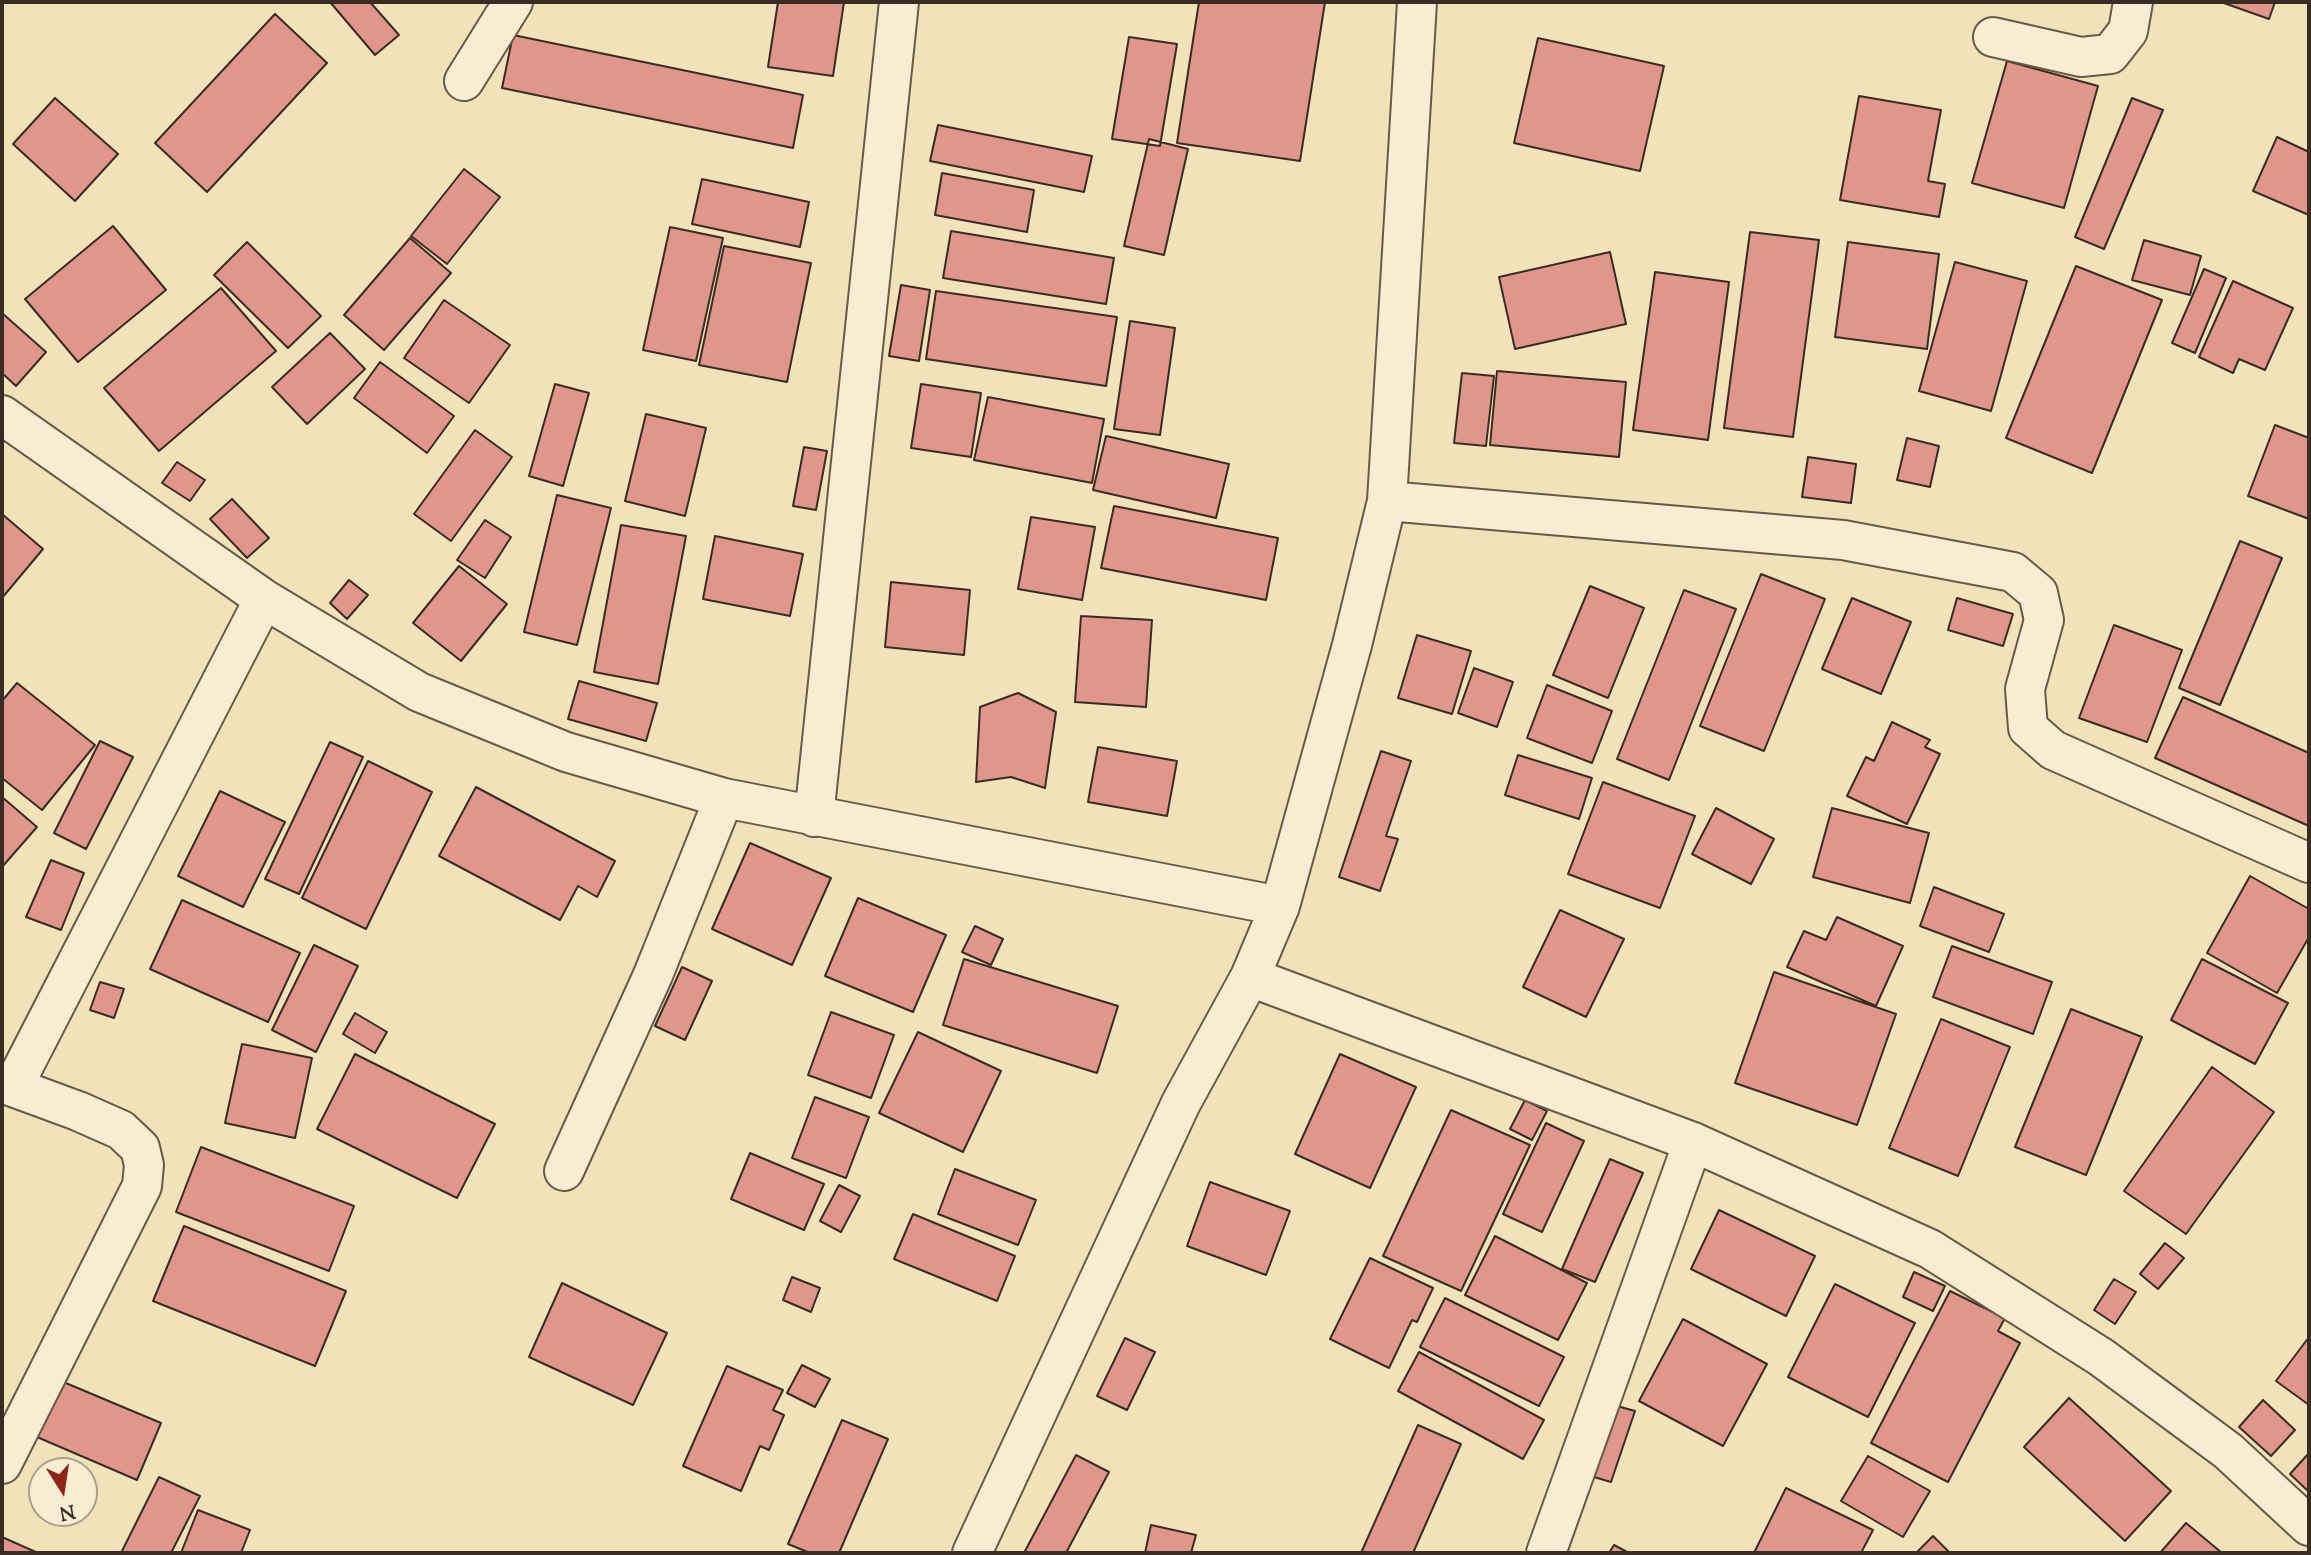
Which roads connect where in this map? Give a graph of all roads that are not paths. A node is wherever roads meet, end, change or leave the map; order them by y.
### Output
1 (513, 2) edge
2 (899, 2) edge
3 (1417, 2) edge
4 (2133, 2) edge
5 (1993, 37) dead end
6 (464, 82) dead end
7 (2, 415) edge
8 (1387, 501) junction
9 (264, 598) junction
10 (724, 798) junction
11 (814, 817) junction
12 (2309, 863) edge
13 (1280, 906) junction
14 (1250, 977) junction
15 (7, 1085) edge
16 (1693, 1142) junction
17 (564, 1171) dead end
18 (2, 1464) edge
19 (2309, 1527) edge
20 (972, 1553) edge
21 (1546, 1553) edge

1 - 6 street
2 - 11 street
3 - 8 street
4 - 5 street
7 - 9 street
8 - 12 street
8 - 13 street
9 - 10 street
9 - 15 street
10 - 11 street
10 - 17 street
11 - 13 street
13 - 14 street
14 - 16 street
14 - 20 street
15 - 18 street
16 - 19 street
16 - 21 street

